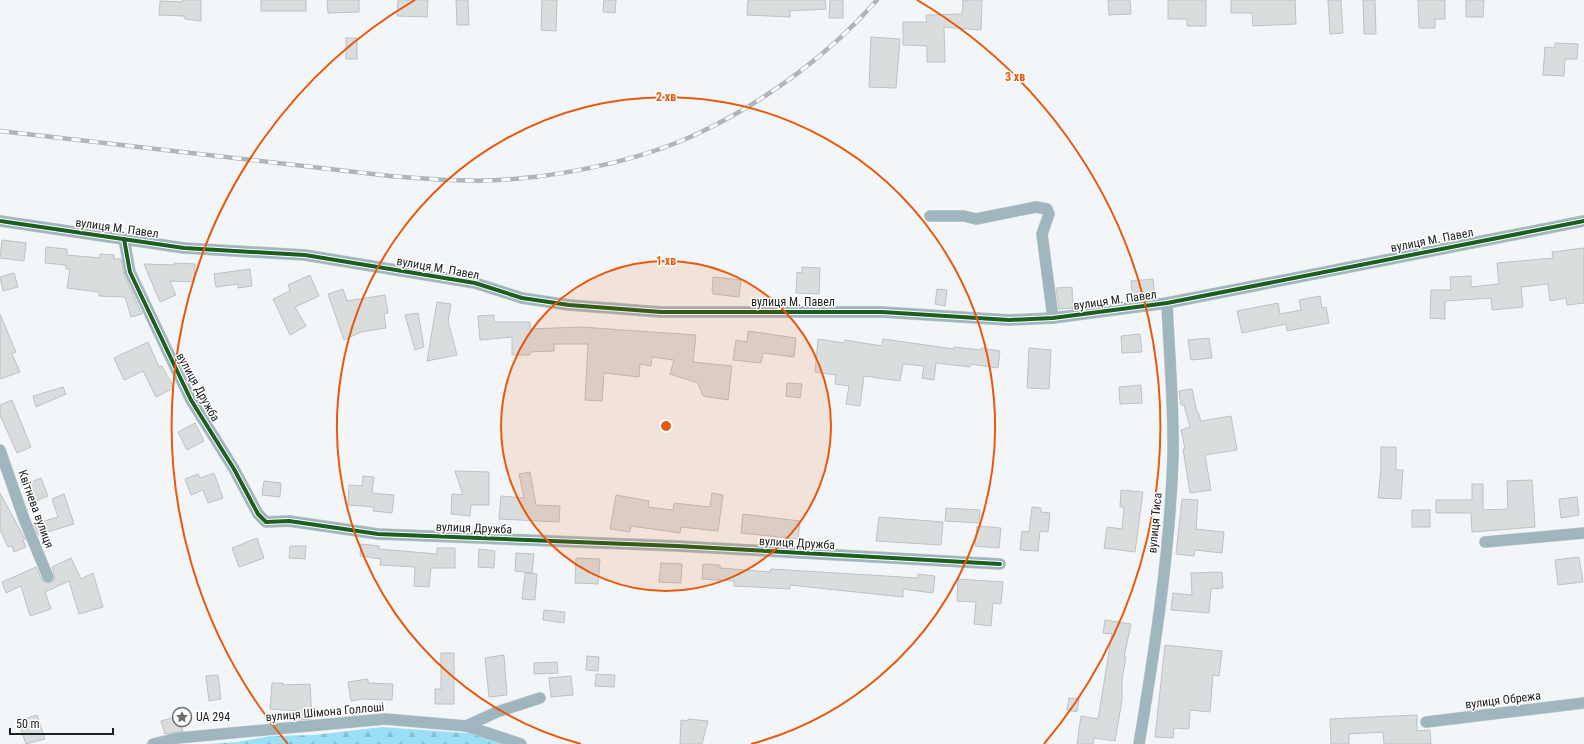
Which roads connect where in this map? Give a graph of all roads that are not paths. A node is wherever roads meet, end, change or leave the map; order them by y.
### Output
1 (930, 216) dead end
2 (0, 221) edge
3 (1584, 221) edge
4 (124, 239) junction
5 (1167, 303) junction
6 (1053, 318) junction
7 (0, 450) edge
8 (1584, 533) edge
9 (1485, 542) dead end
10 (1000, 564) dead end
11 (48, 577) dead end
12 (540, 698) dead end
13 (1584, 703) edge
14 (1426, 722) dead end
15 (466, 726) junction
16 (153, 744) edge
17 (521, 744) edge
18 (1139, 744) edge

1 - 6 street
2 - 4 street, вулиця М. Павел
3 - 5 street, вулиця М. Павел
4 - 6 street, вулиця М. Павел
4 - 10 street, вулиця Дружба
5 - 6 street, вулиця М. Павел
5 - 18 street, вулиця Тиса
7 - 11 street, Квітнева вулиця
8 - 9 street
12 - 15 street
13 - 14 street, вулиця Обрежа
15 - 16 street, вулиця Шімона Голлоші
15 - 17 street, вулиця Шімона Голлоші

